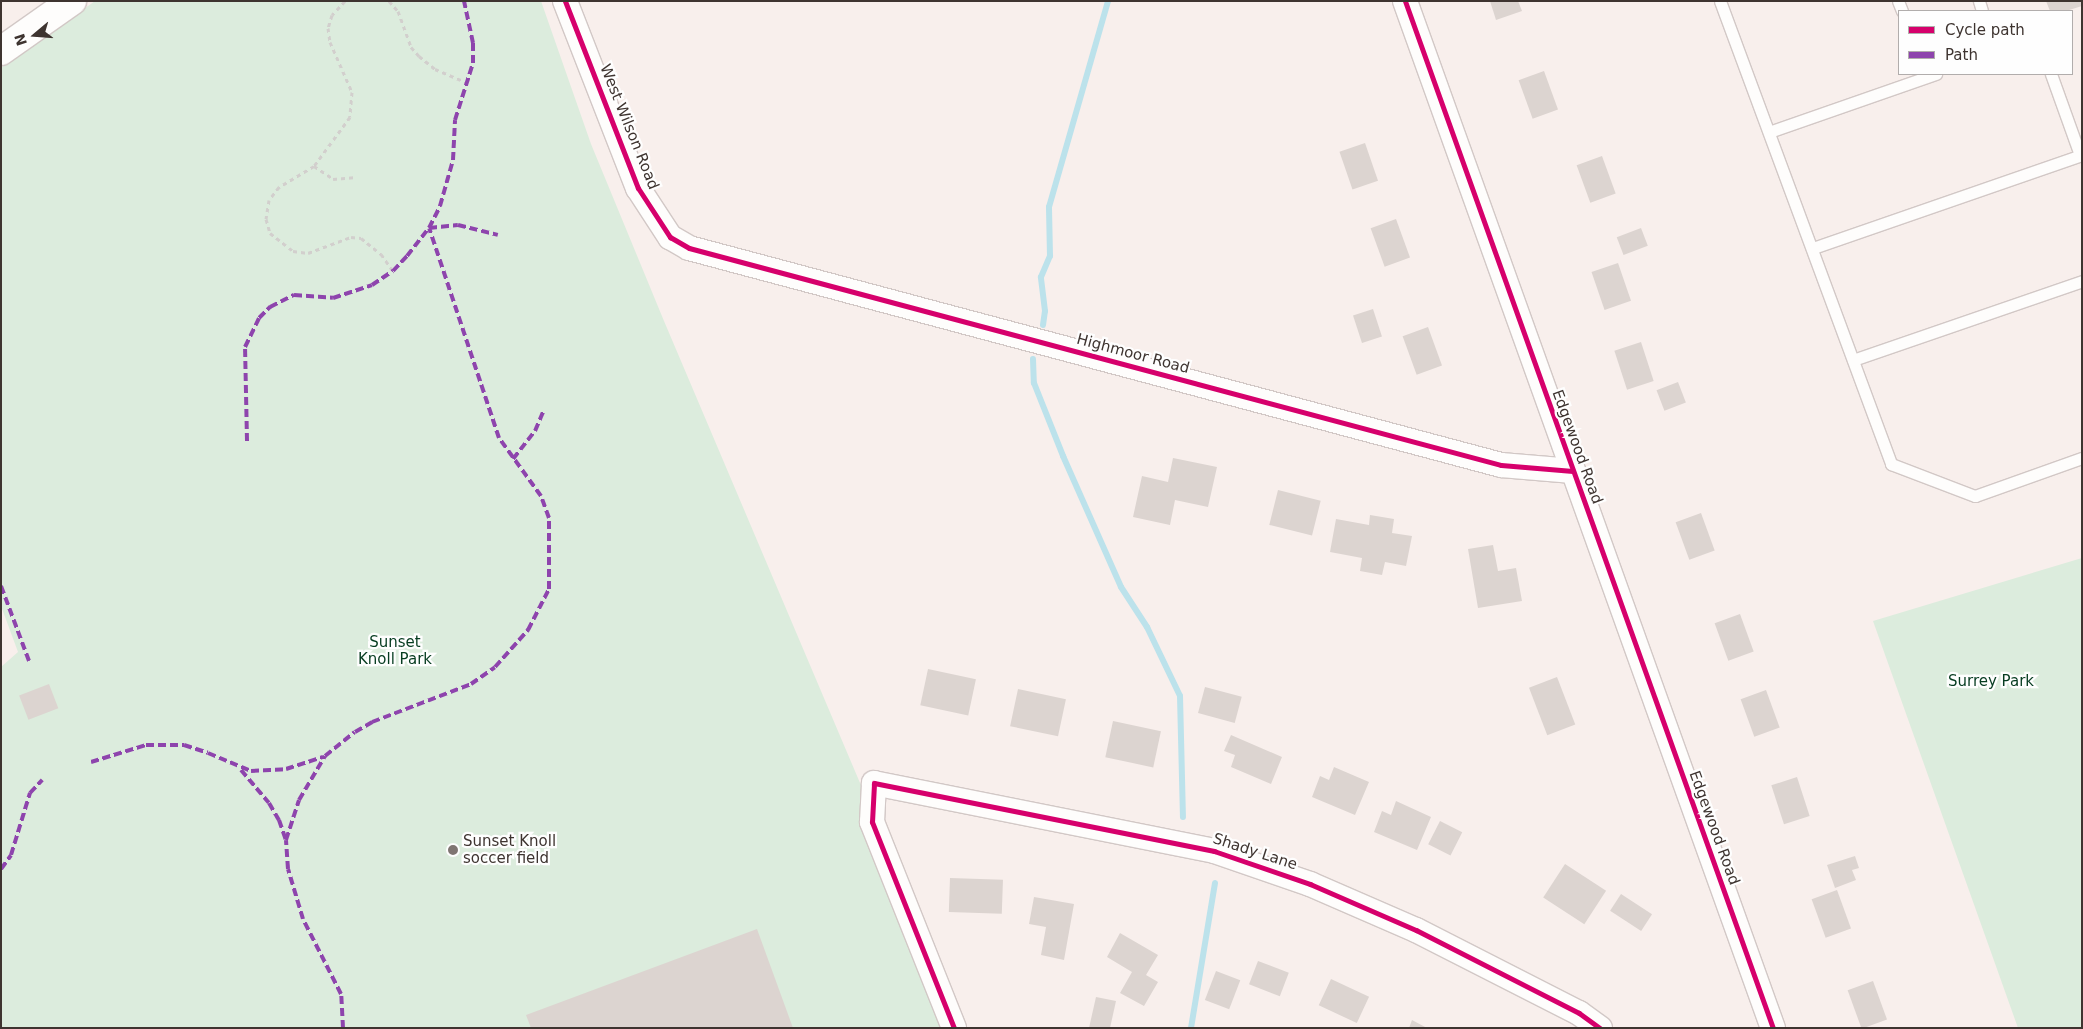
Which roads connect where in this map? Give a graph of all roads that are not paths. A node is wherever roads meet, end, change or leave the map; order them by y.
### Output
1 (72, 1) edge
2 (565, 1) edge
3 (1405, 1) edge
4 (1720, 1) edge
5 (1, 51) edge
6 (1928, 75) edge
7 (2051, 75) edge
8 (1769, 132) junction
9 (2081, 155) edge
10 (689, 248) joint
11 (1814, 248) junction
12 (2082, 281) edge
13 (1853, 360) junction
14 (2082, 458) edge
15 (1573, 472) junction
16 (954, 1028) edge
17 (1600, 1028) edge
18 (1773, 1028) edge

1 - 5 main road
2 - 10 street, West Wilson Road
3 - 15 street, Edgewood Road
4 - 8 lane
6 - 8 lane
7 - 9 lane
8 - 11 lane
9 - 11 lane
10 - 15 street, Highmoor Road
11 - 13 lane
12 - 13 lane
13 - 14 lane
15 - 18 street, Edgewood Road
16 - 17 street, Shady Lane

